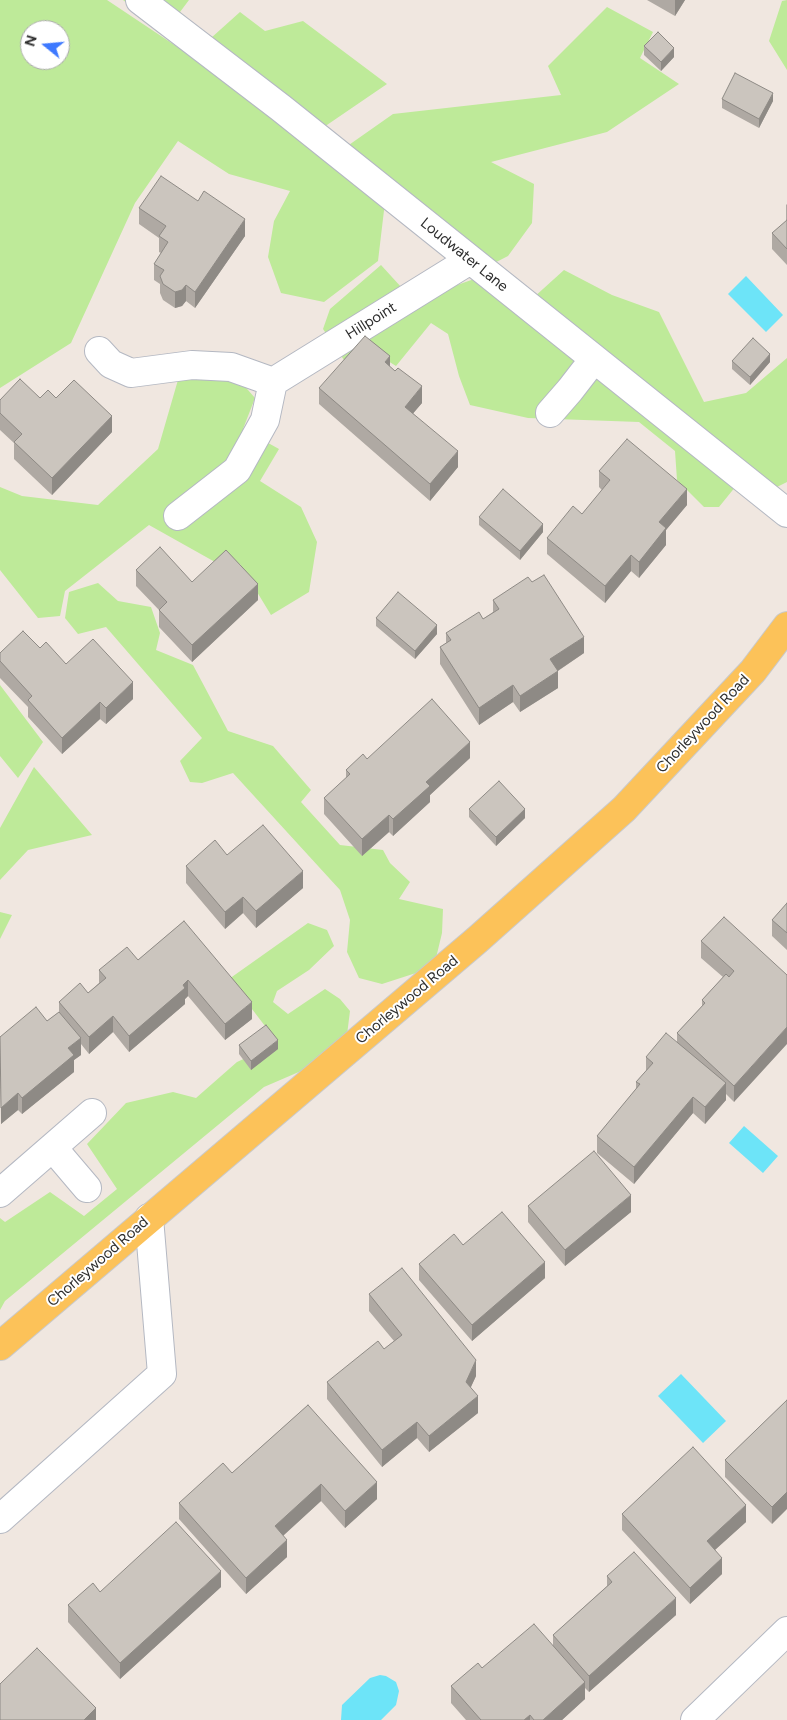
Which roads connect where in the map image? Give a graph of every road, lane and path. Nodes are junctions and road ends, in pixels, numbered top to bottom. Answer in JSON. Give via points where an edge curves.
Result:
{"nodes":[{"id":1,"x":140,"y":0,"type":"edge"},
{"id":2,"x":470,"y":260,"type":"junction"},
{"id":3,"x":99,"y":351,"type":"dead end"},
{"id":4,"x":594,"y":359,"type":"junction"},
{"id":5,"x":273,"y":382,"type":"junction"},
{"id":6,"x":550,"y":412,"type":"dead end"},
{"id":7,"x":787,"y":513,"type":"edge"},
{"id":8,"x":178,"y":516,"type":"dead end"},
{"id":9,"x":787,"y":626,"type":"edge"},
{"id":10,"x":92,"y":1114,"type":"dead end"},
{"id":11,"x":53,"y":1148,"type":"junction"},
{"id":12,"x":87,"y":1188,"type":"dead end"},
{"id":13,"x":0,"y":1193,"type":"edge"},
{"id":14,"x":149,"y":1218,"type":"junction"},
{"id":15,"x":0,"y":1346,"type":"edge"},
{"id":16,"x":0,"y":1519,"type":"edge"},
{"id":17,"x":787,"y":1631,"type":"edge"},
{"id":18,"x":695,"y":1720,"type":"edge"}],
"edges":[{"from":1,"to":2,"type":"street","name":"Loudwater Lane"},
{"from":2,"to":4,"type":"street","name":"Loudwater Lane"},
{"from":2,"to":5,"type":"street","name":"Hillpoint"},
{"from":3,"to":5,"type":"street","via":[[111,364],[131,373],[192,365],[231,367]]},
{"from":4,"to":6,"type":"street"},
{"from":4,"to":7,"type":"street","name":"Loudwater Lane"},
{"from":5,"to":8,"type":"street","via":[[265,420],[237,470]]},
{"from":9,"to":14,"type":"main road","name":"Chorleywood Road","via":[[753,671],[624,809],[477,940]]},
{"from":10,"to":11,"type":"street"},
{"from":11,"to":12,"type":"street"},
{"from":11,"to":13,"type":"street"},
{"from":14,"to":15,"type":"main road","name":"Chorleywood Road"},
{"from":14,"to":16,"type":"street","via":[[162,1374]]},
{"from":17,"to":18,"type":"street"}]}
